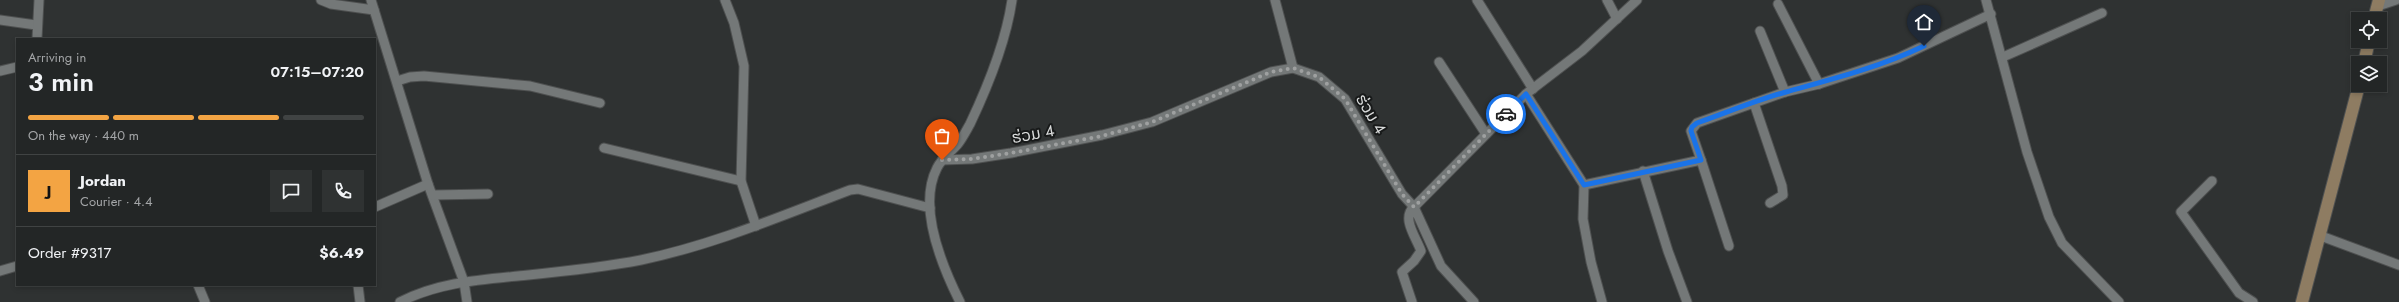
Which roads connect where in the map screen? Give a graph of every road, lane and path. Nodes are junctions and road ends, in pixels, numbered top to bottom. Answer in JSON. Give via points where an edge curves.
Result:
{"nodes":[{"id":1,"x":39,"y":0,"type":"edge"},
{"id":2,"x":321,"y":0,"type":"edge"},
{"id":3,"x":371,"y":0,"type":"edge"},
{"id":4,"x":725,"y":0,"type":"edge"},
{"id":5,"x":1012,"y":0,"type":"edge"},
{"id":6,"x":1275,"y":0,"type":"edge"},
{"id":7,"x":1477,"y":0,"type":"edge"},
{"id":8,"x":1606,"y":0,"type":"edge"},
{"id":9,"x":1637,"y":0,"type":"edge"},
{"id":10,"x":1986,"y":0,"type":"edge"},
{"id":11,"x":2396,"y":0,"type":"edge"},
{"id":12,"x":2378,"y":3,"type":"edge"},
{"id":13,"x":1778,"y":4,"type":"dead end"},
{"id":14,"x":374,"y":10,"type":"junction"},
{"id":15,"x":2102,"y":13,"type":"dead end"},
{"id":16,"x":1991,"y":14,"type":"junction"},
{"id":17,"x":1617,"y":19,"type":"junction"},
{"id":18,"x":0,"y":20,"type":"edge"},
{"id":19,"x":36,"y":25,"type":"junction"},
{"id":20,"x":1760,"y":32,"type":"dead end"},
{"id":21,"x":37,"y":38,"type":"edge"},
{"id":22,"x":2003,"y":57,"type":"junction"},
{"id":23,"x":1439,"y":62,"type":"dead end"},
{"id":24,"x":16,"y":67,"type":"edge"},
{"id":25,"x":1293,"y":68,"type":"junction"},
{"id":26,"x":0,"y":71,"type":"edge"},
{"id":27,"x":397,"y":81,"type":"junction"},
{"id":28,"x":1819,"y":84,"type":"junction"},
{"id":29,"x":1530,"y":91,"type":"junction"},
{"id":30,"x":1785,"y":92,"type":"junction"},
{"id":31,"x":2357,"y":92,"type":"edge"},
{"id":32,"x":600,"y":102,"type":"dead end"},
{"id":33,"x":1754,"y":102,"type":"junction"},
{"id":34,"x":1486,"y":134,"type":"junction"},
{"id":35,"x":604,"y":148,"type":"dead end"},
{"id":36,"x":942,"y":160,"type":"junction"},
{"id":37,"x":1701,"y":160,"type":"junction"},
{"id":38,"x":1643,"y":171,"type":"junction"},
{"id":39,"x":741,"y":181,"type":"junction"},
{"id":40,"x":2212,"y":181,"type":"dead end"},
{"id":41,"x":428,"y":184,"type":"junction"},
{"id":42,"x":1584,"y":185,"type":"junction"},
{"id":43,"x":488,"y":194,"type":"dead end"},
{"id":44,"x":433,"y":195,"type":"junction"},
{"id":45,"x":1770,"y":203,"type":"dead end"},
{"id":46,"x":376,"y":207,"type":"edge"},
{"id":47,"x":1414,"y":207,"type":"junction"},
{"id":48,"x":930,"y":208,"type":"junction"},
{"id":49,"x":756,"y":226,"type":"junction"},
{"id":50,"x":2321,"y":236,"type":"junction"},
{"id":51,"x":1430,"y":242,"type":"junction"},
{"id":52,"x":1729,"y":246,"type":"dead end"},
{"id":53,"x":1422,"y":250,"type":"junction"},
{"id":54,"x":2399,"y":265,"type":"edge"},
{"id":55,"x":16,"y":266,"type":"edge"},
{"id":56,"x":0,"y":271,"type":"edge"},
{"id":57,"x":464,"y":282,"type":"junction"},
{"id":58,"x":198,"y":286,"type":"edge"},
{"id":59,"x":358,"y":286,"type":"edge"},
{"id":60,"x":205,"y":302,"type":"edge"},
{"id":61,"x":360,"y":302,"type":"edge"},
{"id":62,"x":400,"y":302,"type":"edge"},
{"id":63,"x":467,"y":302,"type":"edge"},
{"id":64,"x":960,"y":302,"type":"edge"},
{"id":65,"x":1412,"y":302,"type":"edge"},
{"id":66,"x":1474,"y":302,"type":"edge"},
{"id":67,"x":1602,"y":302,"type":"edge"},
{"id":68,"x":1687,"y":302,"type":"edge"},
{"id":69,"x":2119,"y":302,"type":"edge"},
{"id":70,"x":2253,"y":302,"type":"edge"},
{"id":71,"x":2302,"y":302,"type":"edge"}],
"edges":[{"from":1,"to":19,"type":"street"},
{"from":2,"to":14,"type":"street","via":[[331,4]]},
{"from":3,"to":14,"type":"street"},
{"from":4,"to":39,"type":"street","via":[[734,23],[744,66]]},
{"from":5,"to":36,"type":"street","via":[[1000,47],[970,124],[957,144]]},
{"from":6,"to":25,"type":"street"},
{"from":7,"to":29,"type":"street"},
{"from":8,"to":17,"type":"street"},
{"from":9,"to":17,"type":"street"},
{"from":10,"to":16,"type":"street"},
{"from":11,"to":12,"type":"street"},
{"from":13,"to":28,"type":"street"},
{"from":14,"to":27,"type":"street"},
{"from":15,"to":22,"type":"street"},
{"from":16,"to":22,"type":"street"},
{"from":16,"to":28,"type":"street","via":[[1898,58]]},
{"from":17,"to":29,"type":"street","via":[[1582,51]]},
{"from":18,"to":19,"type":"street"},
{"from":19,"to":21,"type":"street"},
{"from":20,"to":30,"type":"street"},
{"from":22,"to":69,"type":"street","via":[[2027,152],[2054,229],[2062,243]]},
{"from":23,"to":34,"type":"street"},
{"from":24,"to":26,"type":"street"},
{"from":25,"to":36,"type":"street","name":"ຮ່ວມ 4","via":[[1271,72],[1152,122],[1102,136],[1004,154]]},
{"from":25,"to":47,"type":"street","name":"ຮ່ວມ 4","via":[[1319,77],[1345,99],[1402,194]]},
{"from":27,"to":32,"type":"street","via":[[424,76],[530,86]]},
{"from":27,"to":41,"type":"street"},
{"from":28,"to":30,"type":"street"},
{"from":29,"to":34,"type":"street"},
{"from":29,"to":42,"type":"street"},
{"from":30,"to":33,"type":"street"},
{"from":31,"to":50,"type":"main road"},
{"from":33,"to":37,"type":"street","via":[[1692,127],[1691,131]]},
{"from":33,"to":45,"type":"street","via":[[1782,186],[1783,195]]},
{"from":34,"to":47,"type":"street"},
{"from":35,"to":39,"type":"street"},
{"from":36,"to":48,"type":"street","via":[[933,181]]},
{"from":37,"to":38,"type":"street"},
{"from":37,"to":52,"type":"street"},
{"from":38,"to":42,"type":"street"},
{"from":38,"to":68,"type":"street"},
{"from":39,"to":49,"type":"street"},
{"from":40,"to":70,"type":"street","via":[[2181,212],[2239,293]]},
{"from":41,"to":44,"type":"street"},
{"from":41,"to":46,"type":"street"},
{"from":42,"to":67,"type":"street","via":[[1583,218]]},
{"from":43,"to":44,"type":"street"},
{"from":44,"to":57,"type":"street"},
{"from":47,"to":51,"type":"street","name":"ຮ່ວມ 4"},
{"from":47,"to":53,"type":"street","via":[[1409,211],[1407,218]]},
{"from":48,"to":49,"type":"street","via":[[858,189]]},
{"from":48,"to":64,"type":"street","via":[[943,266]]},
{"from":49,"to":57,"type":"street","via":[[698,246],[640,260]]},
{"from":50,"to":54,"type":"street"},
{"from":50,"to":71,"type":"main road"},
{"from":51,"to":53,"type":"street"},
{"from":51,"to":66,"type":"street","name":"ຮ່ວມ 4","via":[[1441,266]]},
{"from":53,"to":65,"type":"street","via":[[1402,272]]},
{"from":55,"to":56,"type":"street"},
{"from":57,"to":62,"type":"street","via":[[424,290]]},
{"from":57,"to":63,"type":"street"},
{"from":58,"to":60,"type":"street"},
{"from":59,"to":61,"type":"street"}]}
